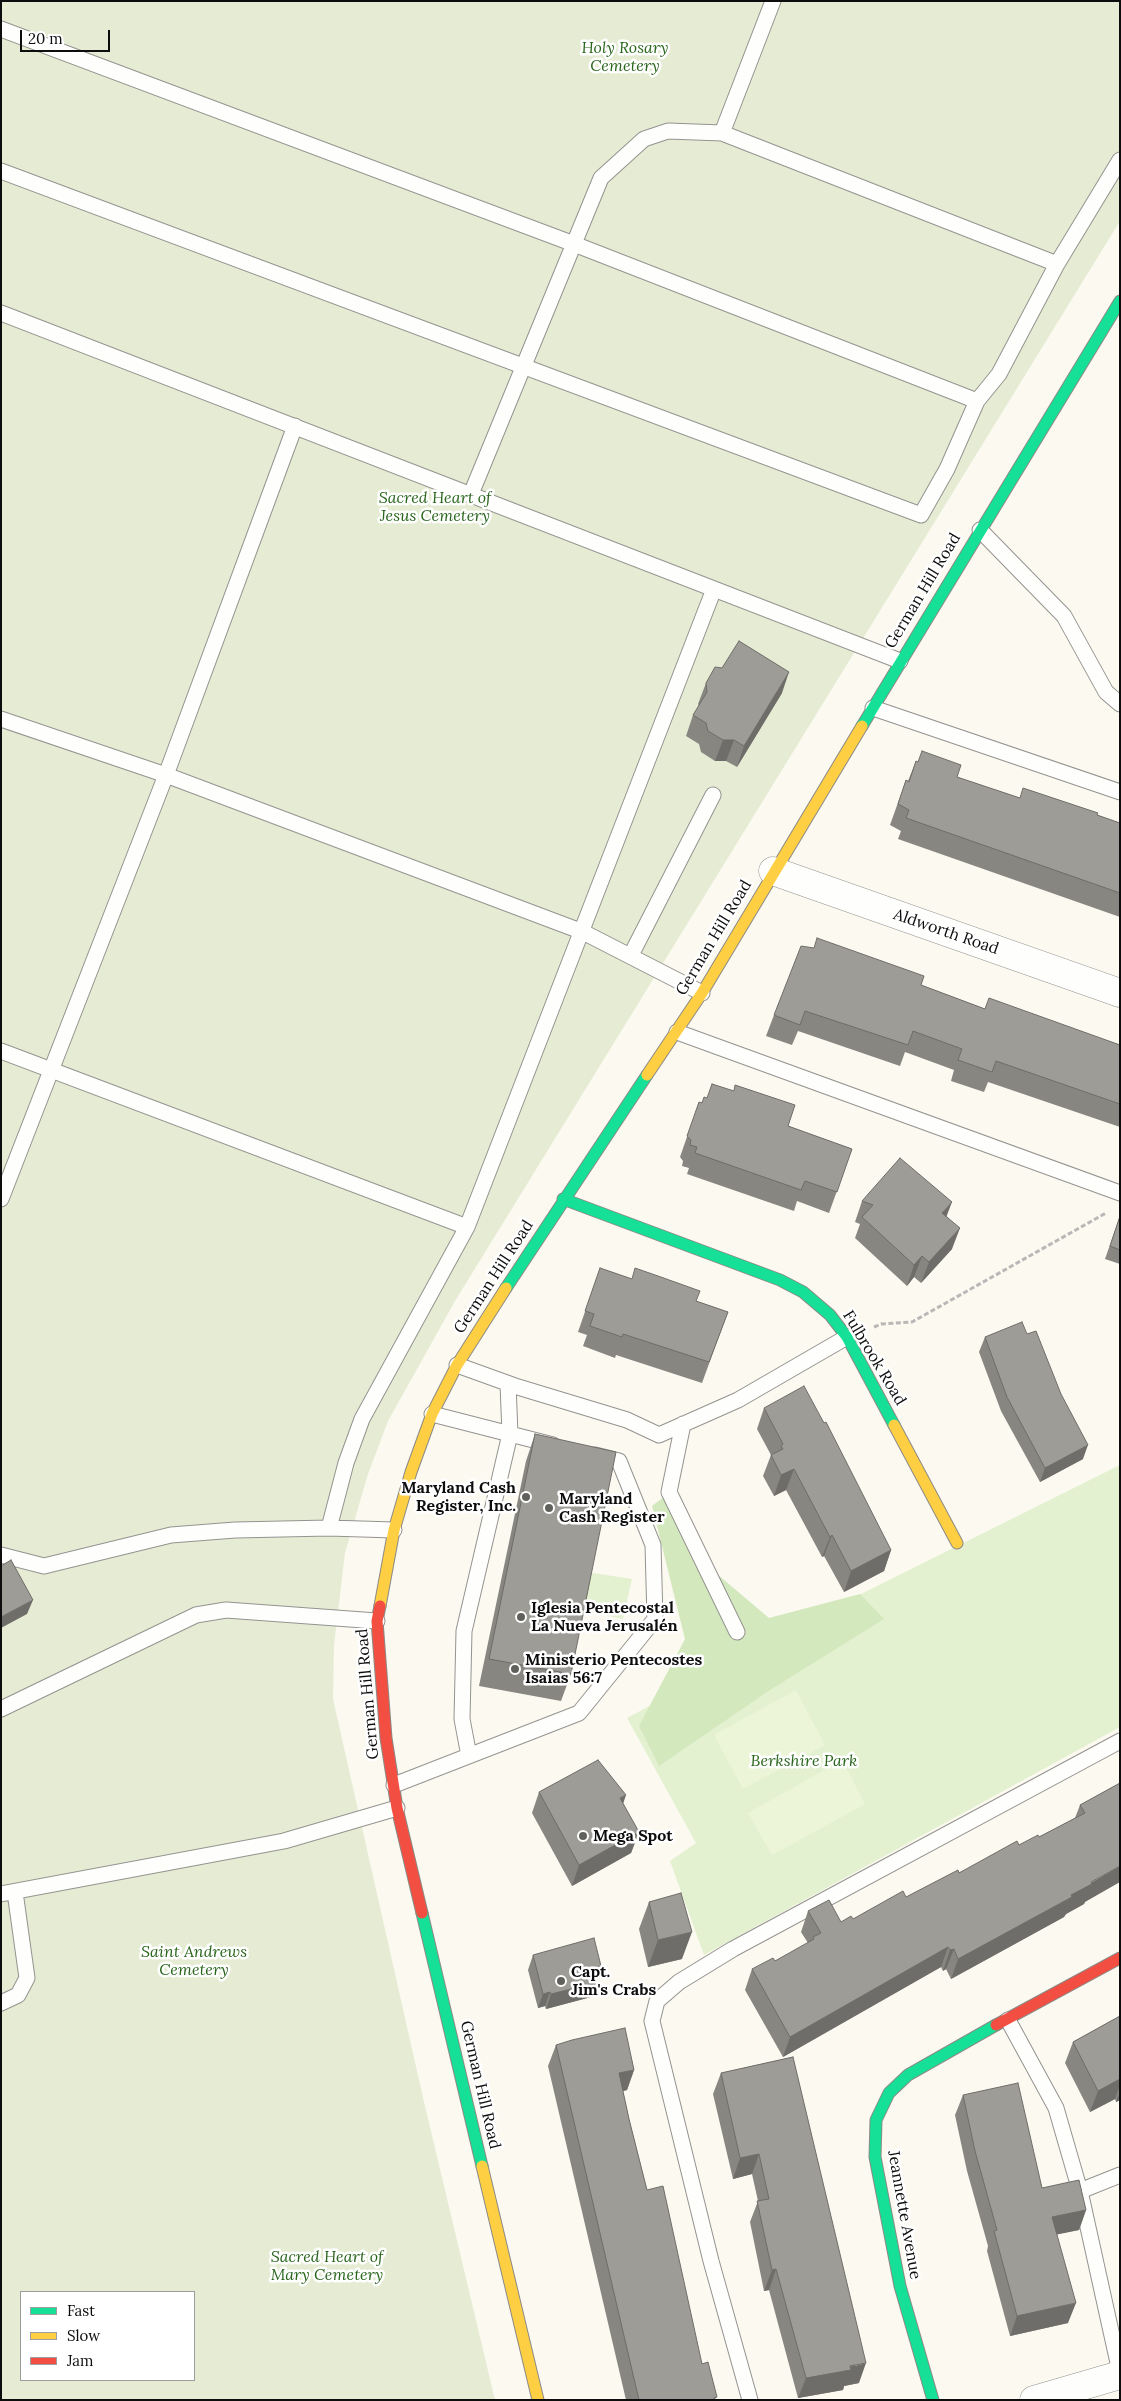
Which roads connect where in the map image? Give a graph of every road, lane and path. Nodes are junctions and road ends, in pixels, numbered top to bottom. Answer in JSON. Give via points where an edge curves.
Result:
{"nodes":[{"id":1,"x":772,"y":1,"type":"edge"},
{"id":2,"x":1,"y":29,"type":"edge"},
{"id":3,"x":722,"y":133,"type":"junction"},
{"id":4,"x":1120,"y":160,"type":"edge"},
{"id":5,"x":1,"y":171,"type":"edge"},
{"id":6,"x":574,"y":244,"type":"junction"},
{"id":7,"x":1057,"y":264,"type":"junction"},
{"id":8,"x":1120,"y":301,"type":"edge"},
{"id":9,"x":1,"y":313,"type":"edge"},
{"id":10,"x":524,"y":366,"type":"junction"},
{"id":11,"x":977,"y":401,"type":"junction"},
{"id":12,"x":295,"y":426,"type":"junction"},
{"id":13,"x":471,"y":494,"type":"junction"},
{"id":14,"x":980,"y":530,"type":"junction"},
{"id":15,"x":714,"y":589,"type":"junction"},
{"id":16,"x":900,"y":661,"type":"junction"},
{"id":17,"x":1120,"y":704,"type":"edge"},
{"id":18,"x":873,"y":708,"type":"junction"},
{"id":19,"x":1,"y":719,"type":"edge"},
{"id":20,"x":166,"y":775,"type":"junction"},
{"id":21,"x":1120,"y":792,"type":"edge"},
{"id":22,"x":713,"y":795,"type":"dead end"},
{"id":23,"x":773,"y":871,"type":"junction"},
{"id":24,"x":583,"y":932,"type":"junction"},
{"id":25,"x":631,"y":955,"type":"junction"},
{"id":26,"x":702,"y":992,"type":"junction"},
{"id":27,"x":1120,"y":993,"type":"edge"},
{"id":28,"x":677,"y":1032,"type":"junction"},
{"id":29,"x":1,"y":1052,"type":"edge"},
{"id":30,"x":50,"y":1071,"type":"junction"},
{"id":31,"x":1120,"y":1193,"type":"edge"},
{"id":32,"x":1,"y":1199,"type":"edge"},
{"id":33,"x":564,"y":1199,"type":"junction"},
{"id":34,"x":1108,"y":1210,"type":"dead end"},
{"id":35,"x":467,"y":1227,"type":"junction"},
{"id":36,"x":847,"y":1337,"type":"junction"},
{"id":37,"x":457,"y":1366,"type":"junction"},
{"id":38,"x":508,"y":1384,"type":"junction"},
{"id":39,"x":432,"y":1414,"type":"junction"},
{"id":40,"x":682,"y":1424,"type":"junction"},
{"id":41,"x":510,"y":1434,"type":"junction"},
{"id":42,"x":565,"y":1448,"type":"edge"},
{"id":43,"x":583,"y":1452,"type":"edge"},
{"id":44,"x":329,"y":1528,"type":"junction"},
{"id":45,"x":394,"y":1530,"type":"junction"},
{"id":46,"x":957,"y":1543,"type":"dead end"},
{"id":47,"x":1,"y":1554,"type":"edge"},
{"id":48,"x":377,"y":1621,"type":"junction"},
{"id":49,"x":737,"y":1632,"type":"dead end"},
{"id":50,"x":1,"y":1708,"type":"edge"},
{"id":51,"x":1120,"y":1741,"type":"edge"},
{"id":52,"x":469,"y":1756,"type":"junction"},
{"id":53,"x":394,"y":1785,"type":"junction"},
{"id":54,"x":398,"y":1808,"type":"junction"},
{"id":55,"x":8,"y":1893,"type":"edge"},
{"id":56,"x":1120,"y":1958,"type":"edge"},
{"id":57,"x":1,"y":2002,"type":"edge"},
{"id":58,"x":1008,"y":2020,"type":"junction"},
{"id":59,"x":1120,"y":2175,"type":"edge"},
{"id":60,"x":1080,"y":2192,"type":"junction"},
{"id":61,"x":1120,"y":2374,"type":"edge"},
{"id":62,"x":538,"y":2400,"type":"edge"},
{"id":63,"x":750,"y":2400,"type":"edge"},
{"id":64,"x":933,"y":2400,"type":"edge"},
{"id":65,"x":1034,"y":2400,"type":"edge"}],
"edges":[{"from":1,"to":3,"type":"lane"},
{"from":2,"to":6,"type":"lane"},
{"from":3,"to":6,"type":"lane","via":[[668,130],[644,139],[601,178]]},
{"from":3,"to":7,"type":"lane"},
{"from":4,"to":7,"type":"lane"},
{"from":5,"to":10,"type":"lane"},
{"from":6,"to":10,"type":"lane"},
{"from":6,"to":11,"type":"lane"},
{"from":7,"to":11,"type":"lane","via":[[1000,374]]},
{"from":8,"to":14,"type":"street","name":"German Hill Road"},
{"from":9,"to":12,"type":"lane"},
{"from":10,"to":11,"type":"lane","via":[[921,515],[947,469]]},
{"from":10,"to":13,"type":"lane"},
{"from":12,"to":13,"type":"lane"},
{"from":12,"to":20,"type":"lane"},
{"from":13,"to":15,"type":"lane"},
{"from":14,"to":16,"type":"street","name":"German Hill Road"},
{"from":14,"to":17,"type":"lane","via":[[1064,616],[1106,692]]},
{"from":15,"to":16,"type":"lane"},
{"from":15,"to":24,"type":"lane"},
{"from":16,"to":18,"type":"street","name":"German Hill Road"},
{"from":18,"to":21,"type":"lane"},
{"from":18,"to":23,"type":"street","name":"German Hill Road"},
{"from":19,"to":20,"type":"lane"},
{"from":20,"to":24,"type":"lane"},
{"from":20,"to":30,"type":"lane"},
{"from":22,"to":25,"type":"lane"},
{"from":23,"to":26,"type":"street","name":"German Hill Road"},
{"from":23,"to":27,"type":"street","name":"Aldworth Road"},
{"from":24,"to":25,"type":"lane"},
{"from":24,"to":35,"type":"lane"},
{"from":25,"to":26,"type":"lane"},
{"from":26,"to":28,"type":"street","name":"German Hill Road"},
{"from":28,"to":31,"type":"lane"},
{"from":28,"to":33,"type":"street","name":"German Hill Road"},
{"from":29,"to":30,"type":"lane"},
{"from":30,"to":32,"type":"lane"},
{"from":30,"to":35,"type":"lane"},
{"from":33,"to":36,"type":"street","name":"Fulbrook Road","via":[[780,1280],[803,1292],[830,1315]]},
{"from":33,"to":37,"type":"street","name":"German Hill Road"},
{"from":34,"to":36,"type":"path","via":[[912,1322],[881,1324]]},
{"from":35,"to":44,"type":"lane","via":[[362,1419]]},
{"from":36,"to":40,"type":"lane","via":[[738,1400]]},
{"from":36,"to":46,"type":"street","name":"Fulbrook Road"},
{"from":37,"to":38,"type":"lane"},
{"from":37,"to":39,"type":"street","name":"German Hill Road"},
{"from":38,"to":40,"type":"lane","via":[[627,1420],[659,1435]]},
{"from":38,"to":41,"type":"lane"},
{"from":39,"to":41,"type":"lane"},
{"from":39,"to":45,"type":"street","name":"German Hill Road"},
{"from":40,"to":49,"type":"lane","via":[[669,1492]]},
{"from":41,"to":42,"type":"lane"},
{"from":41,"to":52,"type":"lane","via":[[464,1631],[462,1719]]},
{"from":43,"to":52,"type":"lane","via":[[619,1461],[653,1545],[655,1619],[579,1713]]},
{"from":44,"to":45,"type":"lane"},
{"from":44,"to":47,"type":"lane","via":[[171,1534],[44,1566]]},
{"from":45,"to":48,"type":"street","name":"German Hill Road"},
{"from":48,"to":50,"type":"lane","via":[[226,1610],[196,1615]]},
{"from":48,"to":53,"type":"street","name":"German Hill Road","via":[[386,1738]]},
{"from":51,"to":63,"type":"lane","via":[[733,1949],[679,1982],[657,2001],[652,2021],[711,2261]]},
{"from":52,"to":53,"type":"lane"},
{"from":53,"to":54,"type":"street","name":"German Hill Road"},
{"from":54,"to":55,"type":"lane","via":[[284,1841]]},
{"from":54,"to":62,"type":"street","name":"German Hill Road"},
{"from":55,"to":57,"type":"lane","via":[[27,1978],[18,1995]]},
{"from":56,"to":58,"type":"street","name":"Jeannette Avenue"},
{"from":58,"to":60,"type":"lane","via":[[1056,2108]]},
{"from":58,"to":64,"type":"street","name":"Jeannette Avenue","via":[[908,2076],[889,2092],[876,2120],[875,2156],[900,2286]]},
{"from":59,"to":60,"type":"lane"},
{"from":60,"to":61,"type":"lane"},
{"from":61,"to":65,"type":"street"}]}
